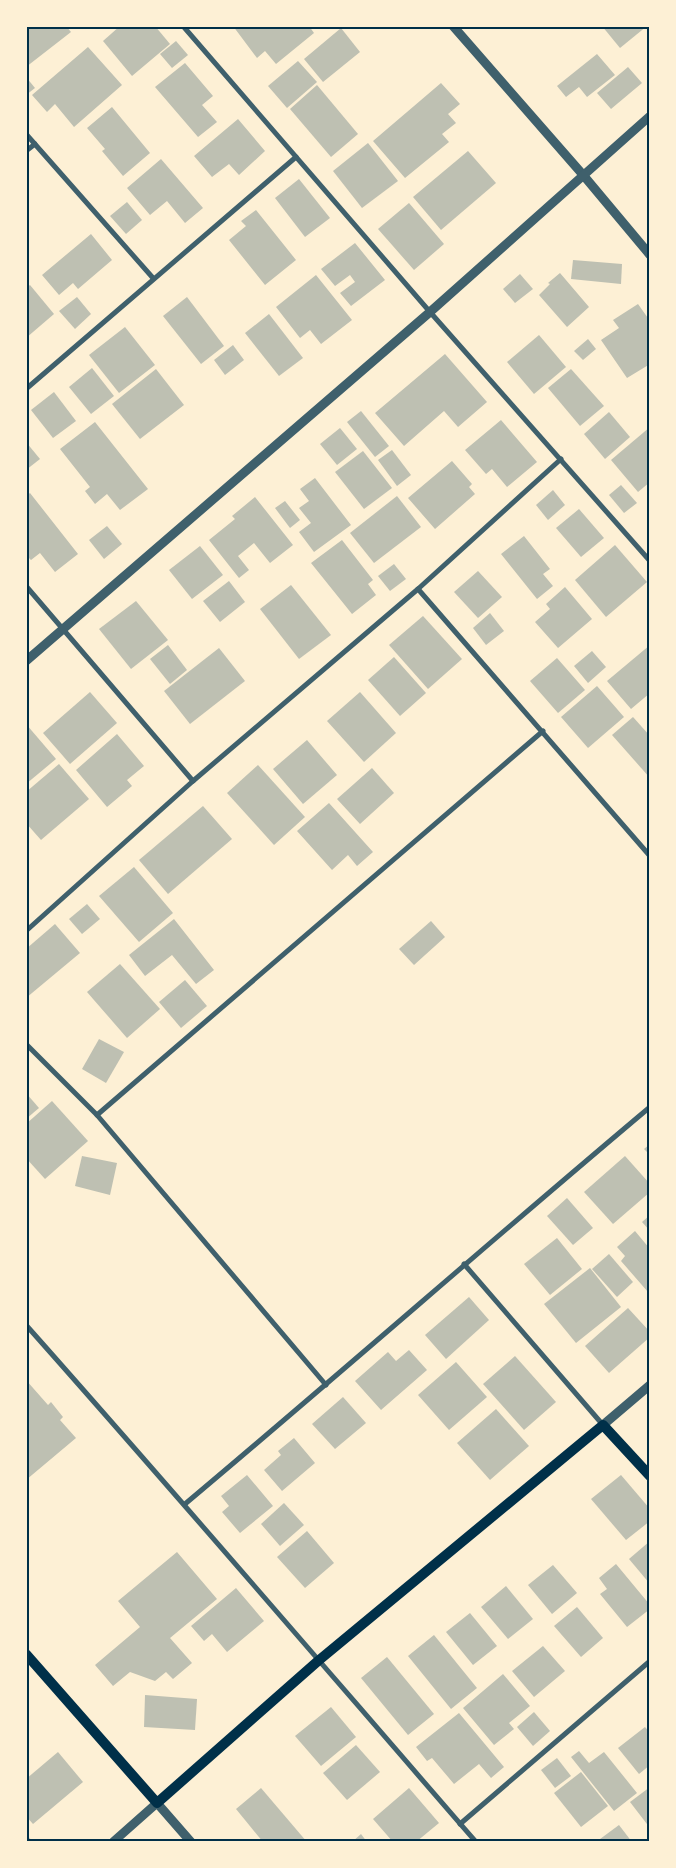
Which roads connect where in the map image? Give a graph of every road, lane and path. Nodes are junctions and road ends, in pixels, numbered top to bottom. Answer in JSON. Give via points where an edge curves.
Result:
{"nodes":[{"id":1,"x":183,"y":26,"type":"edge"},
{"id":2,"x":453,"y":26,"type":"edge"},
{"id":3,"x":650,"y":116,"type":"edge"},
{"id":4,"x":26,"y":134,"type":"edge"},
{"id":5,"x":35,"y":144,"type":"junction"},
{"id":6,"x":26,"y":151,"type":"edge"},
{"id":7,"x":296,"y":157,"type":"junction"},
{"id":8,"x":584,"y":176,"type":"junction"},
{"id":9,"x":650,"y":255,"type":"edge"},
{"id":10,"x":153,"y":278,"type":"junction"},
{"id":11,"x":430,"y":312,"type":"junction"},
{"id":12,"x":26,"y":389,"type":"edge"},
{"id":13,"x":561,"y":459,"type":"junction"},
{"id":14,"x":650,"y":561,"type":"edge"},
{"id":15,"x":26,"y":586,"type":"edge"},
{"id":16,"x":418,"y":589,"type":"junction"},
{"id":17,"x":63,"y":628,"type":"junction"},
{"id":18,"x":26,"y":661,"type":"edge"},
{"id":19,"x":543,"y":731,"type":"junction"},
{"id":20,"x":193,"y":781,"type":"junction"},
{"id":21,"x":650,"y":856,"type":"edge"},
{"id":22,"x":26,"y":931,"type":"edge"},
{"id":23,"x":26,"y":1044,"type":"edge"},
{"id":24,"x":650,"y":1107,"type":"edge"},
{"id":25,"x":97,"y":1115,"type":"junction"},
{"id":26,"x":464,"y":1264,"type":"junction"},
{"id":27,"x":26,"y":1325,"type":"edge"},
{"id":28,"x":326,"y":1385,"type":"junction"},
{"id":29,"x":650,"y":1385,"type":"edge"},
{"id":30,"x":603,"y":1425,"type":"junction"},
{"id":31,"x":650,"y":1476,"type":"edge"},
{"id":32,"x":185,"y":1504,"type":"junction"},
{"id":33,"x":26,"y":1654,"type":"edge"},
{"id":34,"x":318,"y":1661,"type":"junction"},
{"id":35,"x":650,"y":1661,"type":"edge"},
{"id":36,"x":156,"y":1803,"type":"junction"},
{"id":37,"x":460,"y":1824,"type":"junction"},
{"id":38,"x":113,"y":1842,"type":"edge"},
{"id":39,"x":191,"y":1842,"type":"edge"},
{"id":40,"x":476,"y":1842,"type":"edge"}],
"edges":[{"from":1,"to":7,"type":"street"},
{"from":2,"to":8,"type":"street"},
{"from":3,"to":8,"type":"street"},
{"from":4,"to":5,"type":"street"},
{"from":5,"to":6,"type":"street"},
{"from":5,"to":10,"type":"street"},
{"from":7,"to":10,"type":"street"},
{"from":7,"to":11,"type":"street"},
{"from":8,"to":9,"type":"street"},
{"from":8,"to":11,"type":"street"},
{"from":10,"to":12,"type":"street"},
{"from":11,"to":13,"type":"street"},
{"from":11,"to":17,"type":"street"},
{"from":13,"to":14,"type":"street"},
{"from":13,"to":16,"type":"street"},
{"from":15,"to":17,"type":"street"},
{"from":16,"to":19,"type":"street"},
{"from":16,"to":20,"type":"street"},
{"from":17,"to":18,"type":"street"},
{"from":17,"to":20,"type":"street"},
{"from":19,"to":21,"type":"street"},
{"from":19,"to":25,"type":"street"},
{"from":20,"to":22,"type":"street"},
{"from":23,"to":25,"type":"street"},
{"from":24,"to":26,"type":"street"},
{"from":25,"to":28,"type":"street"},
{"from":26,"to":28,"type":"street"},
{"from":26,"to":30,"type":"street"},
{"from":27,"to":32,"type":"street"},
{"from":28,"to":32,"type":"street"},
{"from":29,"to":30,"type":"street"},
{"from":30,"to":31,"type":"main road"},
{"from":30,"to":34,"type":"main road"},
{"from":32,"to":34,"type":"street"},
{"from":33,"to":36,"type":"main road"},
{"from":34,"to":36,"type":"main road"},
{"from":34,"to":37,"type":"street"},
{"from":35,"to":37,"type":"street"},
{"from":36,"to":38,"type":"street"},
{"from":36,"to":39,"type":"street"},
{"from":37,"to":40,"type":"street"}]}
